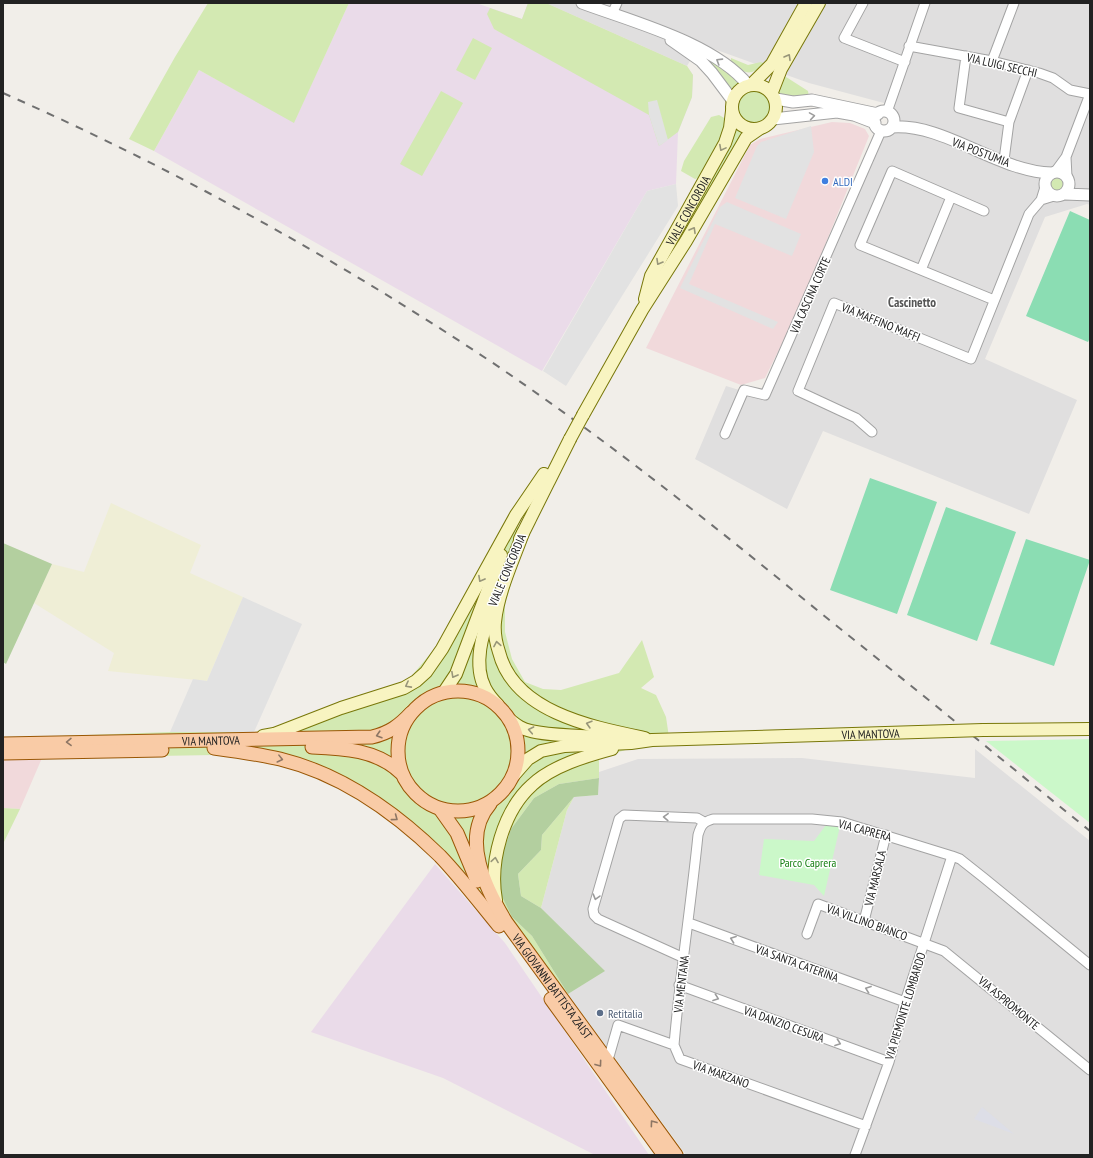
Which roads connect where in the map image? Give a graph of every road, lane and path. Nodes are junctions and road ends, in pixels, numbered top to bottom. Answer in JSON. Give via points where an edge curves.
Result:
{"nodes":[{"id":1,"x":582,"y":3,"type":"edge"},
{"id":2,"x":616,"y":3,"type":"edge"},
{"id":3,"x":806,"y":3,"type":"edge"},
{"id":4,"x":819,"y":3,"type":"edge"},
{"id":5,"x":863,"y":3,"type":"edge"},
{"id":6,"x":925,"y":3,"type":"edge"},
{"id":7,"x":1014,"y":3,"type":"edge"},
{"id":8,"x":607,"y":9,"type":"edge"},
{"id":9,"x":655,"y":30,"type":"junction"},
{"id":10,"x":909,"y":46,"type":"junction"},
{"id":11,"x":966,"y":56,"type":"junction"},
{"id":12,"x":992,"y":61,"type":"junction"},
{"id":13,"x":905,"y":62,"type":"junction"},
{"id":14,"x":1028,"y":70,"type":"junction"},
{"id":15,"x":750,"y":85,"type":"junction"},
{"id":16,"x":1090,"y":94,"type":"edge"},
{"id":17,"x":774,"y":96,"type":"junction"},
{"id":18,"x":732,"y":106,"type":"junction"},
{"id":19,"x":773,"y":120,"type":"junction"},
{"id":20,"x":884,"y":121,"type":"junction"},
{"id":21,"x":1009,"y":122,"type":"junction"},
{"id":22,"x":759,"y":129,"type":"junction"},
{"id":23,"x":1066,"y":157,"type":"junction"},
{"id":24,"x":1004,"y":160,"type":"junction"},
{"id":25,"x":1031,"y":171,"type":"junction"},
{"id":26,"x":1053,"y":172,"type":"junction"},
{"id":27,"x":1068,"y":179,"type":"junction"},
{"id":28,"x":1045,"y":186,"type":"junction"},
{"id":29,"x":1090,"y":191,"type":"edge"},
{"id":30,"x":1060,"y":195,"type":"junction"},
{"id":31,"x":1090,"y":195,"type":"edge"},
{"id":32,"x":951,"y":196,"type":"junction"},
{"id":33,"x":1042,"y":200,"type":"junction"},
{"id":34,"x":984,"y":211,"type":"dead end"},
{"id":35,"x":921,"y":270,"type":"junction"},
{"id":36,"x":994,"y":300,"type":"junction"},
{"id":37,"x":642,"y":310,"type":"junction"},
{"id":38,"x":872,"y":432,"type":"dead end"},
{"id":39,"x":725,"y":434,"type":"dead end"},
{"id":40,"x":570,"y":439,"type":"junction"},
{"id":41,"x":544,"y":474,"type":"junction"},
{"id":42,"x":523,"y":533,"type":"junction"},
{"id":43,"x":444,"y":692,"type":"junction"},
{"id":44,"x":498,"y":705,"type":"junction"},
{"id":45,"x":410,"y":713,"type":"junction"},
{"id":46,"x":510,"y":720,"type":"junction"},
{"id":47,"x":1090,"y":729,"type":"edge"},
{"id":48,"x":641,"y":740,"type":"junction"},
{"id":49,"x":3,"y":744,"type":"edge"},
{"id":50,"x":217,"y":744,"type":"junction"},
{"id":51,"x":3,"y":753,"type":"edge"},
{"id":52,"x":401,"y":773,"type":"junction"},
{"id":53,"x":514,"y":775,"type":"junction"},
{"id":54,"x":490,"y":804,"type":"junction"},
{"id":55,"x":440,"y":809,"type":"junction"},
{"id":56,"x":704,"y":822,"type":"junction"},
{"id":57,"x":886,"y":835,"type":"junction"},
{"id":58,"x":952,"y":856,"type":"junction"},
{"id":59,"x":500,"y":912,"type":"junction"},
{"id":60,"x":864,"y":921,"type":"junction"},
{"id":61,"x":689,"y":923,"type":"junction"},
{"id":62,"x":499,"y":926,"type":"junction"},
{"id":63,"x":807,"y":934,"type":"dead end"},
{"id":64,"x":924,"y":943,"type":"junction"},
{"id":65,"x":684,"y":958,"type":"junction"},
{"id":66,"x":1090,"y":965,"type":"edge"},
{"id":67,"x":679,"y":985,"type":"junction"},
{"id":68,"x":905,"y":1002,"type":"junction"},
{"id":69,"x":674,"y":1045,"type":"junction"},
{"id":70,"x":608,"y":1060,"type":"junction"},
{"id":71,"x":889,"y":1062,"type":"junction"},
{"id":72,"x":1090,"y":1070,"type":"edge"},
{"id":73,"x":866,"y":1126,"type":"junction"},
{"id":74,"x":664,"y":1155,"type":"edge"},
{"id":75,"x":676,"y":1155,"type":"edge"},
{"id":76,"x":855,"y":1155,"type":"edge"}],
"edges":[{"from":1,"to":8,"type":"street"},
{"from":2,"to":8,"type":"street"},
{"from":3,"to":15,"type":"main road","via":[[772,64]]},
{"from":17,"to":4,"type":"main road","one_way":true,"via":[[781,69]]},
{"from":5,"to":13,"type":"street","via":[[844,38]]},
{"from":6,"to":10,"type":"street"},
{"from":7,"to":12,"type":"street"},
{"from":8,"to":9,"type":"street"},
{"from":15,"to":9,"type":"street","one_way":true,"via":[[740,74],[700,49],[684,40]]},
{"from":9,"to":18,"type":"street","via":[[701,61],[712,73]]},
{"from":10,"to":11,"type":"street","name":"VIA LUIGI SECCHI"},
{"from":10,"to":13,"type":"street"},
{"from":11,"to":12,"type":"street","name":"VIA LUIGI SECCHI"},
{"from":11,"to":21,"type":"street","via":[[959,108]]},
{"from":12,"to":14,"type":"street","name":"VIA LUIGI SECCHI"},
{"from":13,"to":20,"type":"street"},
{"from":14,"to":16,"type":"street","name":"VIA LUIGI SECCHI","via":[[1053,78],[1070,90]]},
{"from":14,"to":21,"type":"street"},
{"from":15,"to":17,"type":"main road","via":[[763,86]]},
{"from":15,"to":18,"type":"main road","via":[[738,91]]},
{"from":16,"to":23,"type":"street"},
{"from":17,"to":19,"type":"main road","via":[[777,106]]},
{"from":17,"to":20,"type":"street","name":"VIA POSTUMIA","via":[[793,102],[812,100]]},
{"from":18,"to":22,"type":"main road","via":[[739,123],[752,129]]},
{"from":18,"to":37,"type":"main road","name":"VIALE CONCORDIA","one_way":true,"via":[[730,128],[725,143],[651,276]]},
{"from":19,"to":20,"type":"street","name":"VIA POSTUMIA","one_way":true,"via":[[836,112]]},
{"from":19,"to":22,"type":"main road","name":"VIALE CONCORDIA"},
{"from":20,"to":24,"type":"street","name":"VIA POSTUMIA","via":[[936,134]]},
{"from":20,"to":39,"type":"street","name":"VIA CASCINA CORTE","via":[[765,395],[744,390]]},
{"from":21,"to":24,"type":"street"},
{"from":37,"to":22,"type":"main road","name":"VIALE CONCORDIA","one_way":true,"via":[[746,138]]},
{"from":23,"to":26,"type":"street"},
{"from":23,"to":27,"type":"street"},
{"from":24,"to":25,"type":"street","name":"VIA POSTUMIA"},
{"from":25,"to":26,"type":"street","name":"VIA POSTUMIA"},
{"from":25,"to":28,"type":"street"},
{"from":26,"to":27,"type":"street","name":"VIA POSTUMIA","via":[[1062,172]]},
{"from":26,"to":28,"type":"street","via":[[1047,177]]},
{"from":27,"to":29,"type":"street","name":"VIA POSTUMIA"},
{"from":27,"to":30,"type":"street","via":[[1069,188]]},
{"from":28,"to":30,"type":"street","via":[[1049,193]]},
{"from":28,"to":33,"type":"street","name":"VIA MAFFINO MAFFI"},
{"from":30,"to":31,"type":"street"},
{"from":30,"to":33,"type":"street","name":"VIA MAFFINO MAFFI"},
{"from":32,"to":34,"type":"street"},
{"from":32,"to":35,"type":"street"},
{"from":32,"to":35,"type":"street","via":[[892,171],[860,246]]},
{"from":33,"to":36,"type":"street","name":"VIA MAFFINO MAFFI","via":[[1029,214]]},
{"from":35,"to":36,"type":"street"},
{"from":36,"to":38,"type":"street","name":"VIA MAFFINO MAFFI","via":[[971,359],[834,303],[798,391],[856,418]]},
{"from":37,"to":40,"type":"main road","name":"VIALE CONCORDIA","bridge":true},
{"from":40,"to":41,"type":"main road","name":"VIALE CONCORDIA"},
{"from":40,"to":42,"type":"main road","name":"VIALE CONCORDIA"},
{"from":41,"to":43,"type":"main road","name":"VIALE CONCORDIA","one_way":true,"via":[[501,556],[456,674]]},
{"from":41,"to":50,"type":"main road","one_way":true,"via":[[516,514],[435,661],[416,681],[404,688],[341,708],[274,734]]},
{"from":42,"to":44,"type":"main road","name":"VIALE CONCORDIA","via":[[492,605],[480,653],[481,677],[485,688]]},
{"from":48,"to":42,"type":"main road","one_way":true,"via":[[576,720],[542,706],[524,694],[502,664],[495,624],[497,609]]},
{"from":43,"to":44,"type":"main road","via":[[472,692]]},
{"from":43,"to":45,"type":"main road","via":[[426,700]]},
{"from":44,"to":46,"type":"main road"},
{"from":45,"to":50,"type":"main road","name":"VIA MANTOVA","one_way":true,"via":[[398,726],[385,734],[372,737]]},
{"from":45,"to":52,"type":"main road","via":[[399,736],[398,761]]},
{"from":48,"to":46,"type":"main road","one_way":true,"via":[[530,731]]},
{"from":46,"to":53,"type":"main road","via":[[519,747]]},
{"from":47,"to":48,"type":"main road","name":"VIA MANTOVA","bridge":true},
{"from":48,"to":53,"type":"main road","via":[[565,746],[541,751],[528,759]]},
{"from":59,"to":48,"type":"main road","one_way":true,"via":[[493,877],[496,853],[510,817],[526,791],[540,779],[562,767]]},
{"from":50,"to":49,"type":"main road","name":"VIA MANTOVA","one_way":true},
{"from":50,"to":51,"type":"main road","name":"VIA MANTOVA"},
{"from":50,"to":52,"type":"main road","name":"VIA MANTOVA","via":[[336,748],[380,757]]},
{"from":50,"to":62,"type":"main road","one_way":true,"via":[[299,765],[342,782],[360,793],[398,820],[440,857]]},
{"from":52,"to":55,"type":"main road","via":[[409,787],[420,798]]},
{"from":53,"to":54,"type":"main road","via":[[504,791]]},
{"from":54,"to":55,"type":"main road","via":[[466,811]]},
{"from":54,"to":59,"type":"main road","name":"VIA GIOVANNI BATTISTA ZAIST","via":[[479,821],[477,841],[485,881]]},
{"from":55,"to":62,"type":"main road","name":"VIA GIOVANNI BATTISTA ZAIST","via":[[457,833]]},
{"from":56,"to":57,"type":"street","name":"VIA CAPRERA","via":[[723,818],[812,819],[842,822]]},
{"from":56,"to":61,"type":"street","via":[[698,834]]},
{"from":56,"to":65,"type":"street","one_way":true,"via":[[697,818],[624,815],[619,819],[593,909],[598,919]]},
{"from":57,"to":58,"type":"street","name":"VIA CAPRERA"},
{"from":57,"to":60,"type":"street","name":"VIA MARSALA"},
{"from":58,"to":64,"type":"street","name":"VIA PIEMONTE LOMBARDO"},
{"from":58,"to":66,"type":"street","name":"VIA CAPRERA","via":[[960,859]]},
{"from":59,"to":70,"type":"main road","name":"VIA GIOVANNI BATTISTA ZAIST"},
{"from":60,"to":63,"type":"street","name":"VIA VILLINO BIANCO","via":[[818,904]]},
{"from":60,"to":64,"type":"street","name":"VIA VILLINO BIANCO"},
{"from":61,"to":65,"type":"street","name":"VIA MENTANA"},
{"from":68,"to":61,"type":"street","name":"VIA SANTA CATERINA","one_way":true},
{"from":62,"to":74,"type":"main road","name":"VIA GIOVANNI BATTISTA ZAIST","one_way":true},
{"from":64,"to":68,"type":"street","name":"VIA PIEMONTE LOMBARDO"},
{"from":64,"to":72,"type":"street","name":"VIA ASPROMONTE","via":[[951,956]]},
{"from":65,"to":67,"type":"street","name":"VIA MENTANA"},
{"from":67,"to":69,"type":"street","name":"VIA MENTANA"},
{"from":67,"to":71,"type":"street","name":"VIA DANZIO CESURA","one_way":true},
{"from":68,"to":71,"type":"street","name":"VIA PIEMONTE LOMBARDO"},
{"from":69,"to":70,"type":"street","via":[[618,1025]]},
{"from":69,"to":73,"type":"street","name":"VIA MARZANO","via":[[680,1059]]},
{"from":75,"to":70,"type":"main road","name":"VIA GIOVANNI BATTISTA ZAIST","one_way":true},
{"from":71,"to":73,"type":"street","name":"VIA PIEMONTE LOMBARDO"},
{"from":73,"to":76,"type":"street","name":"VIA PIEMONTE LOMBARDO"}]}
